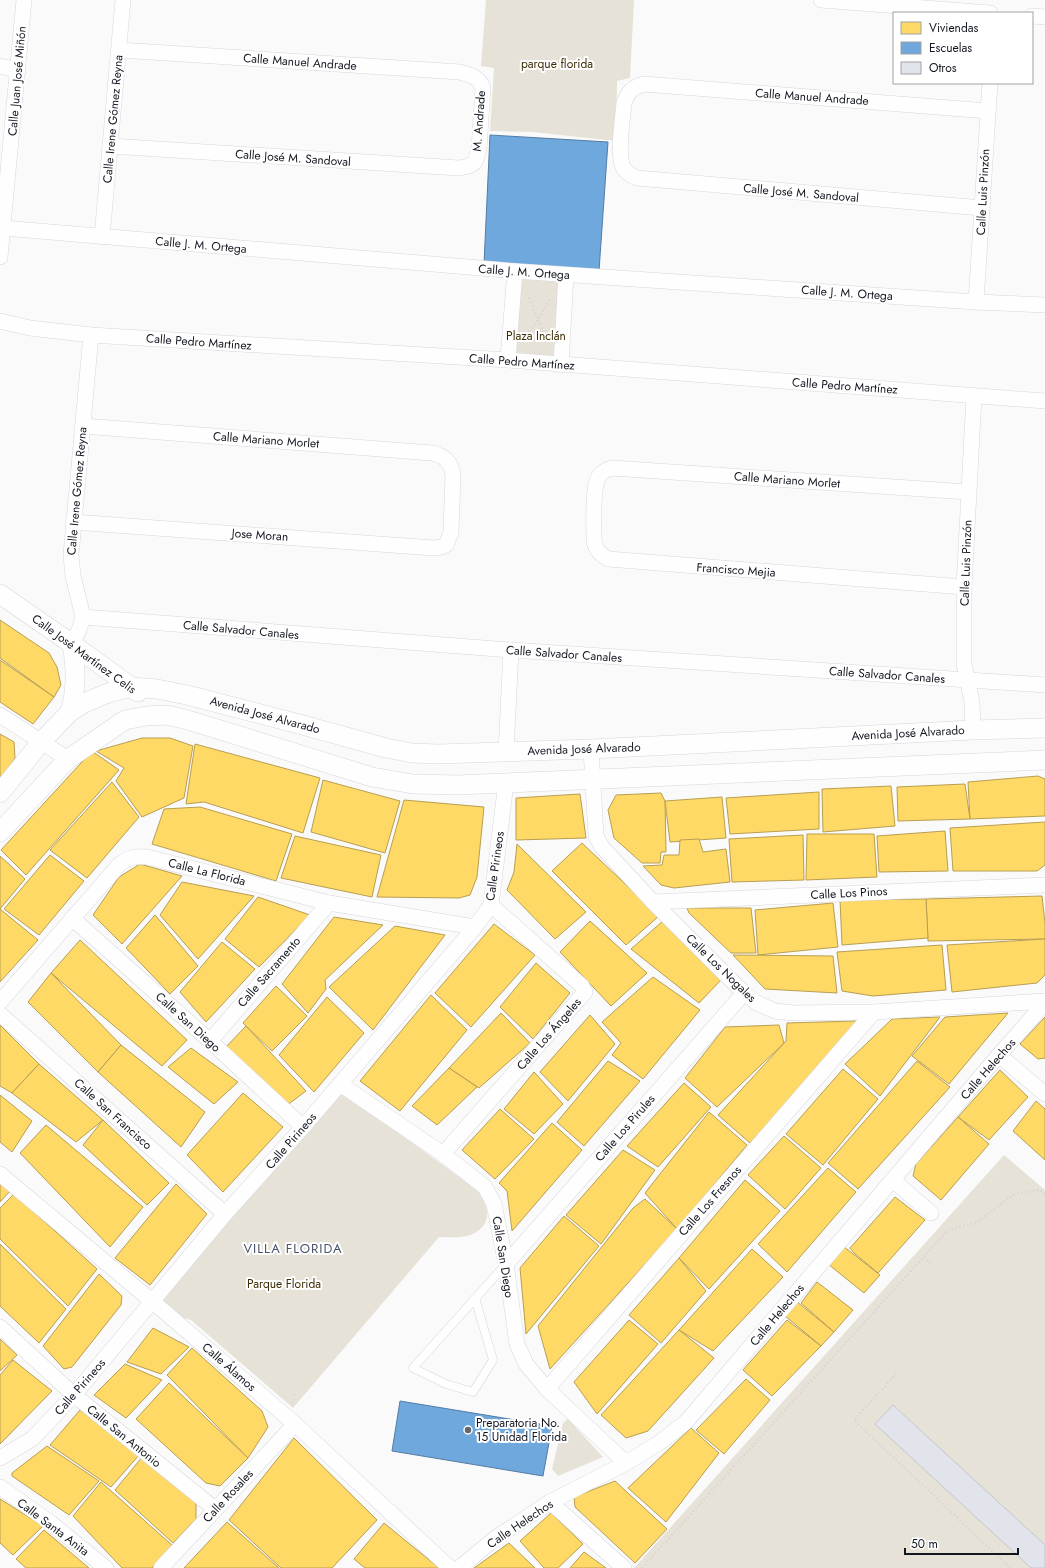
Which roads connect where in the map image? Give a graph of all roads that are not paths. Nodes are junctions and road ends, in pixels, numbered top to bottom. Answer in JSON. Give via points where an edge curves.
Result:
{"nodes":[{"id":1,"x":24,"y":0,"type":"edge"},
{"id":2,"x":123,"y":0,"type":"edge"},
{"id":3,"x":821,"y":0,"type":"edge"},
{"id":4,"x":977,"y":12,"type":"edge"},
{"id":5,"x":1033,"y":16,"type":"edge"},
{"id":6,"x":1045,"y":17,"type":"edge"},
{"id":7,"x":119,"y":50,"type":"junction"},
{"id":8,"x":0,"y":66,"type":"edge"},
{"id":9,"x":18,"y":70,"type":"junction"},
{"id":10,"x":480,"y":80,"type":"joint"},
{"id":11,"x":990,"y":84,"type":"edge"},
{"id":12,"x":988,"y":111,"type":"junction"},
{"id":13,"x":110,"y":146,"type":"junction"},
{"id":14,"x":475,"y":162,"type":"joint"},
{"id":15,"x":624,"y":168,"type":"joint"},
{"id":16,"x":3,"y":187,"type":"edge"},
{"id":17,"x":982,"y":208,"type":"junction"},
{"id":18,"x":3,"y":228,"type":"junction"},
{"id":19,"x":102,"y":237,"type":"junction"},
{"id":20,"x":0,"y":258,"type":"edge"},
{"id":21,"x":515,"y":271,"type":"junction"},
{"id":22,"x":566,"y":275,"type":"junction"},
{"id":23,"x":976,"y":302,"type":"junction"},
{"id":24,"x":1045,"y":305,"type":"edge"},
{"id":25,"x":0,"y":321,"type":"edge"},
{"id":26,"x":90,"y":335,"type":"junction"},
{"id":27,"x":508,"y":360,"type":"junction"},
{"id":28,"x":561,"y":365,"type":"junction"},
{"id":29,"x":974,"y":396,"type":"junction"},
{"id":30,"x":1045,"y":400,"type":"edge"},
{"id":31,"x":83,"y":426,"type":"junction"},
{"id":32,"x":606,"y":470,"type":"joint"},
{"id":33,"x":968,"y":492,"type":"junction"},
{"id":34,"x":73,"y":522,"type":"junction"},
{"id":35,"x":446,"y":545,"type":"joint"},
{"id":36,"x":964,"y":587,"type":"junction"},
{"id":37,"x":0,"y":594,"type":"edge"},
{"id":38,"x":83,"y":617,"type":"junction"},
{"id":39,"x":72,"y":644,"type":"junction"},
{"id":40,"x":511,"y":650,"type":"junction"},
{"id":41,"x":967,"y":680,"type":"junction"},
{"id":42,"x":1045,"y":685,"type":"edge"},
{"id":43,"x":131,"y":687,"type":"junction"},
{"id":44,"x":70,"y":712,"type":"junction"},
{"id":45,"x":0,"y":715,"type":"edge"},
{"id":46,"x":167,"y":715,"type":"junction"},
{"id":47,"x":1045,"y":728,"type":"edge"},
{"id":48,"x":973,"y":730,"type":"junction"},
{"id":49,"x":42,"y":742,"type":"junction"},
{"id":50,"x":592,"y":749,"type":"junction"},
{"id":51,"x":506,"y":752,"type":"junction"},
{"id":52,"x":68,"y":758,"type":"junction"},
{"id":53,"x":1045,"y":760,"type":"edge"},
{"id":54,"x":592,"y":780,"type":"junction"},
{"id":55,"x":506,"y":782,"type":"junction"},
{"id":56,"x":0,"y":793,"type":"edge"},
{"id":57,"x":0,"y":832,"type":"edge"},
{"id":58,"x":1045,"y":884,"type":"edge"},
{"id":59,"x":653,"y":902,"type":"junction"},
{"id":60,"x":329,"y":903,"type":"junction"},
{"id":61,"x":491,"y":905,"type":"junction"},
{"id":62,"x":72,"y":918,"type":"junction"},
{"id":63,"x":475,"y":927,"type":"junction"},
{"id":64,"x":744,"y":993,"type":"junction"},
{"id":65,"x":0,"y":1002,"type":"edge"},
{"id":66,"x":1045,"y":1002,"type":"edge"},
{"id":67,"x":874,"y":1012,"type":"junction"},
{"id":68,"x":0,"y":1014,"type":"edge"},
{"id":69,"x":210,"y":1041,"type":"junction"},
{"id":70,"x":999,"y":1055,"type":"junction"},
{"id":71,"x":340,"y":1084,"type":"junction"},
{"id":72,"x":1045,"y":1094,"type":"edge"},
{"id":73,"x":303,"y":1127,"type":"junction"},
{"id":74,"x":443,"y":1154,"type":"junction"},
{"id":75,"x":0,"y":1174,"type":"edge"},
{"id":76,"x":893,"y":1180,"type":"junction"},
{"id":77,"x":931,"y":1213,"type":"dead end"},
{"id":78,"x":225,"y":1214,"type":"junction"},
{"id":79,"x":506,"y":1264,"type":"junction"},
{"id":80,"x":475,"y":1298,"type":"junction"},
{"id":81,"x":153,"y":1302,"type":"junction"},
{"id":82,"x":0,"y":1327,"type":"edge"},
{"id":83,"x":547,"y":1389,"type":"junction"},
{"id":84,"x":74,"y":1395,"type":"junction"},
{"id":85,"x":295,"y":1424,"type":"junction"},
{"id":86,"x":0,"y":1458,"type":"edge"},
{"id":87,"x":626,"y":1463,"type":"junction"},
{"id":88,"x":0,"y":1487,"type":"edge"},
{"id":89,"x":550,"y":1502,"type":"junction"},
{"id":90,"x":215,"y":1509,"type":"junction"},
{"id":91,"x":106,"y":1568,"type":"edge"},
{"id":92,"x":161,"y":1568,"type":"edge"},
{"id":93,"x":450,"y":1568,"type":"edge"},
{"id":94,"x":459,"y":1568,"type":"edge"},
{"id":95,"x":624,"y":1568,"type":"edge"}],
"edges":[{"from":1,"to":9,"type":"street","name":"Calle Juan José Miñón"},
{"from":2,"to":7,"type":"street","name":"Calle Irene Gómez Reyna"},
{"from":3,"to":4,"type":"street"},
{"from":5,"to":6,"type":"street"},
{"from":7,"to":10,"type":"street","name":"Calle Manuel Andrade","via":[[460,72],[471,74]]},
{"from":7,"to":13,"type":"street","name":"Calle Irene Gómez Reyna"},
{"from":8,"to":9,"type":"street"},
{"from":9,"to":16,"type":"street","name":"Calle Juan José Miñón"},
{"from":10,"to":14,"type":"street","name":"M. Andrade","via":[[483,88],[479,149]]},
{"from":11,"to":12,"type":"street","name":"Calle Luis Pinzón"},
{"from":12,"to":15,"type":"street","name":"Calle Manuel Andrade","via":[[644,84],[629,91],[624,103],[620,154]]},
{"from":12,"to":17,"type":"street","name":"Calle Luis Pinzón"},
{"from":13,"to":14,"type":"street","name":"Calle José M. Sandoval","via":[[460,168]]},
{"from":13,"to":19,"type":"street","name":"Calle Irene Gómez Reyna"},
{"from":15,"to":17,"type":"street","name":"Calle José M. Sandoval","via":[[637,178]]},
{"from":16,"to":18,"type":"street","name":"Calle Juan José Miñón"},
{"from":17,"to":23,"type":"street","name":"Calle Luis Pinzón"},
{"from":18,"to":19,"type":"street","name":"Calle J. M. Ortega"},
{"from":18,"to":20,"type":"street","name":"Calle Juan José Miñón"},
{"from":19,"to":21,"type":"street","name":"Calle J. M. Ortega"},
{"from":21,"to":22,"type":"street","name":"Calle J. M. Ortega"},
{"from":21,"to":27,"type":"street"},
{"from":22,"to":23,"type":"street","name":"Calle J. M. Ortega"},
{"from":22,"to":28,"type":"street"},
{"from":23,"to":24,"type":"street","name":"Calle J. M. Ortega"},
{"from":25,"to":26,"type":"street","name":"Calle Pedro Martínez","via":[[30,328]]},
{"from":26,"to":27,"type":"street","name":"Calle Pedro Martínez"},
{"from":26,"to":31,"type":"street","name":"Calle Irene Gómez Reyna"},
{"from":27,"to":28,"type":"street","name":"Calle Pedro Martínez"},
{"from":28,"to":29,"type":"street","name":"Calle Pedro Martínez"},
{"from":29,"to":30,"type":"street","name":"Calle Pedro Martínez"},
{"from":29,"to":33,"type":"street","name":"Calle Luis Pinzón"},
{"from":31,"to":34,"type":"street","name":"Calle Irene Gómez Reyna"},
{"from":31,"to":35,"type":"street","name":"Calle Mariano Morlet","via":[[441,456],[447,460],[453,475],[451,532]]},
{"from":32,"to":33,"type":"street","name":"Calle Mariano Morlet","via":[[612,468]]},
{"from":32,"to":36,"type":"street","name":"Francisco Mejia","via":[[600,474],[596,485],[594,541],[596,549],[608,559]]},
{"from":33,"to":36,"type":"street","name":"Calle Luis Pinzón"},
{"from":34,"to":35,"type":"street","name":"Jose Moran","via":[[434,548]]},
{"from":34,"to":38,"type":"street","name":"Calle Irene Gómez Reyna","via":[[73,576]]},
{"from":36,"to":41,"type":"street","name":"Calle Luis Pinzón","via":[[964,664]]},
{"from":37,"to":39,"type":"street","name":"Calle José Martínez Celis"},
{"from":38,"to":39,"type":"street"},
{"from":38,"to":40,"type":"street","name":"Calle Salvador Canales"},
{"from":39,"to":43,"type":"street","name":"Calle José Martínez Celis"},
{"from":39,"to":44,"type":"street","via":[[76,682]]},
{"from":40,"to":41,"type":"street","name":"Calle Salvador Canales"},
{"from":40,"to":51,"type":"street"},
{"from":41,"to":42,"type":"street","name":"Calle Salvador Canales"},
{"from":41,"to":48,"type":"street","name":"Calle Luis Pinzón","via":[[972,702]]},
{"from":43,"to":44,"type":"street","via":[[108,693]]},
{"from":43,"to":46,"type":"street","name":"Calle José Martínez Celis"},
{"from":43,"to":51,"type":"street","name":"Avenida José Alvarado","via":[[187,695],[412,753]]},
{"from":44,"to":49,"type":"street"},
{"from":45,"to":49,"type":"street"},
{"from":46,"to":52,"type":"street","via":[[125,720]]},
{"from":46,"to":55,"type":"street","via":[[399,782],[458,785]]},
{"from":47,"to":48,"type":"street","name":"Avenida José Alvarado"},
{"from":48,"to":50,"type":"street","name":"Avenida José Alvarado"},
{"from":49,"to":52,"type":"street"},
{"from":49,"to":56,"type":"street"},
{"from":50,"to":51,"type":"street","name":"Avenida José Alvarado"},
{"from":50,"to":54,"type":"street","name":"Calle Los Nogales"},
{"from":52,"to":57,"type":"street"},
{"from":53,"to":54,"type":"street"},
{"from":54,"to":55,"type":"street"},
{"from":54,"to":59,"type":"street","name":"Calle Los Nogales","via":[[596,836],[602,847]]},
{"from":55,"to":61,"type":"street","name":"Calle Pirineos"},
{"from":58,"to":59,"type":"street","name":"Calle Los Pinos"},
{"from":59,"to":64,"type":"street","name":"Calle Los Nogales"},
{"from":60,"to":62,"type":"street","name":"Calle La Florida","via":[[136,856],[119,865]]},
{"from":60,"to":63,"type":"street","name":"Calle La Florida"},
{"from":60,"to":69,"type":"street","name":"Calle Sacramento"},
{"from":61,"to":63,"type":"street","name":"Calle Pirineos"},
{"from":61,"to":74,"type":"street","name":"Calle Los Ángeles","via":[[582,986],[585,992]]},
{"from":62,"to":65,"type":"street","name":"Calle La Florida"},
{"from":62,"to":69,"type":"street","name":"Calle San Diego"},
{"from":63,"to":71,"type":"street","name":"Calle Pirineos"},
{"from":64,"to":67,"type":"street","name":"Calle Los Nogales","via":[[757,1004],[775,1011]]},
{"from":64,"to":79,"type":"street","name":"Calle Los Pirules"},
{"from":66,"to":67,"type":"street","name":"Calle Los Nogales"},
{"from":66,"to":70,"type":"street","name":"Calle Helechos"},
{"from":67,"to":83,"type":"street","name":"Calle Los Fresnos"},
{"from":68,"to":78,"type":"street","name":"Calle San Francisco"},
{"from":69,"to":73,"type":"street","name":"Calle San Diego"},
{"from":70,"to":72,"type":"street"},
{"from":70,"to":76,"type":"street","name":"Calle Helechos"},
{"from":71,"to":73,"type":"street","name":"Calle Pirineos"},
{"from":71,"to":74,"type":"street","name":"Calle San Diego"},
{"from":73,"to":78,"type":"street","name":"Calle Pirineos"},
{"from":74,"to":79,"type":"street","name":"Calle San Diego","via":[[485,1187],[494,1204]]},
{"from":75,"to":81,"type":"street","name":"Calle Álamos"},
{"from":76,"to":77,"type":"street"},
{"from":76,"to":87,"type":"street","name":"Calle Helechos","via":[[686,1422],[659,1443]]},
{"from":78,"to":81,"type":"street","name":"Calle Pirineos"},
{"from":79,"to":80,"type":"lane"},
{"from":79,"to":83,"type":"street","name":"Calle San Diego","via":[[517,1344],[526,1364]]},
{"from":80,"to":80,"type":"lane","via":[[413,1368],[446,1384],[473,1392],[493,1360]]},
{"from":81,"to":84,"type":"street","name":"Calle Pirineos"},
{"from":81,"to":85,"type":"street","name":"Calle Álamos"},
{"from":82,"to":84,"type":"street","name":"Calle San Antonio"},
{"from":83,"to":87,"type":"street","name":"Calle San Diego"},
{"from":84,"to":86,"type":"street","name":"Calle Pirineos","via":[[32,1439]]},
{"from":84,"to":90,"type":"street","name":"Calle San Antonio"},
{"from":85,"to":90,"type":"street","name":"Calle Rosales"},
{"from":85,"to":93,"type":"street","name":"Calle Álamos"},
{"from":87,"to":89,"type":"street","name":"Calle Helechos"},
{"from":88,"to":91,"type":"street","name":"Calle Santa Anita"},
{"from":89,"to":94,"type":"street","name":"Calle Helechos"},
{"from":89,"to":95,"type":"street"},
{"from":90,"to":92,"type":"street","name":"Calle Rosales"}]}
